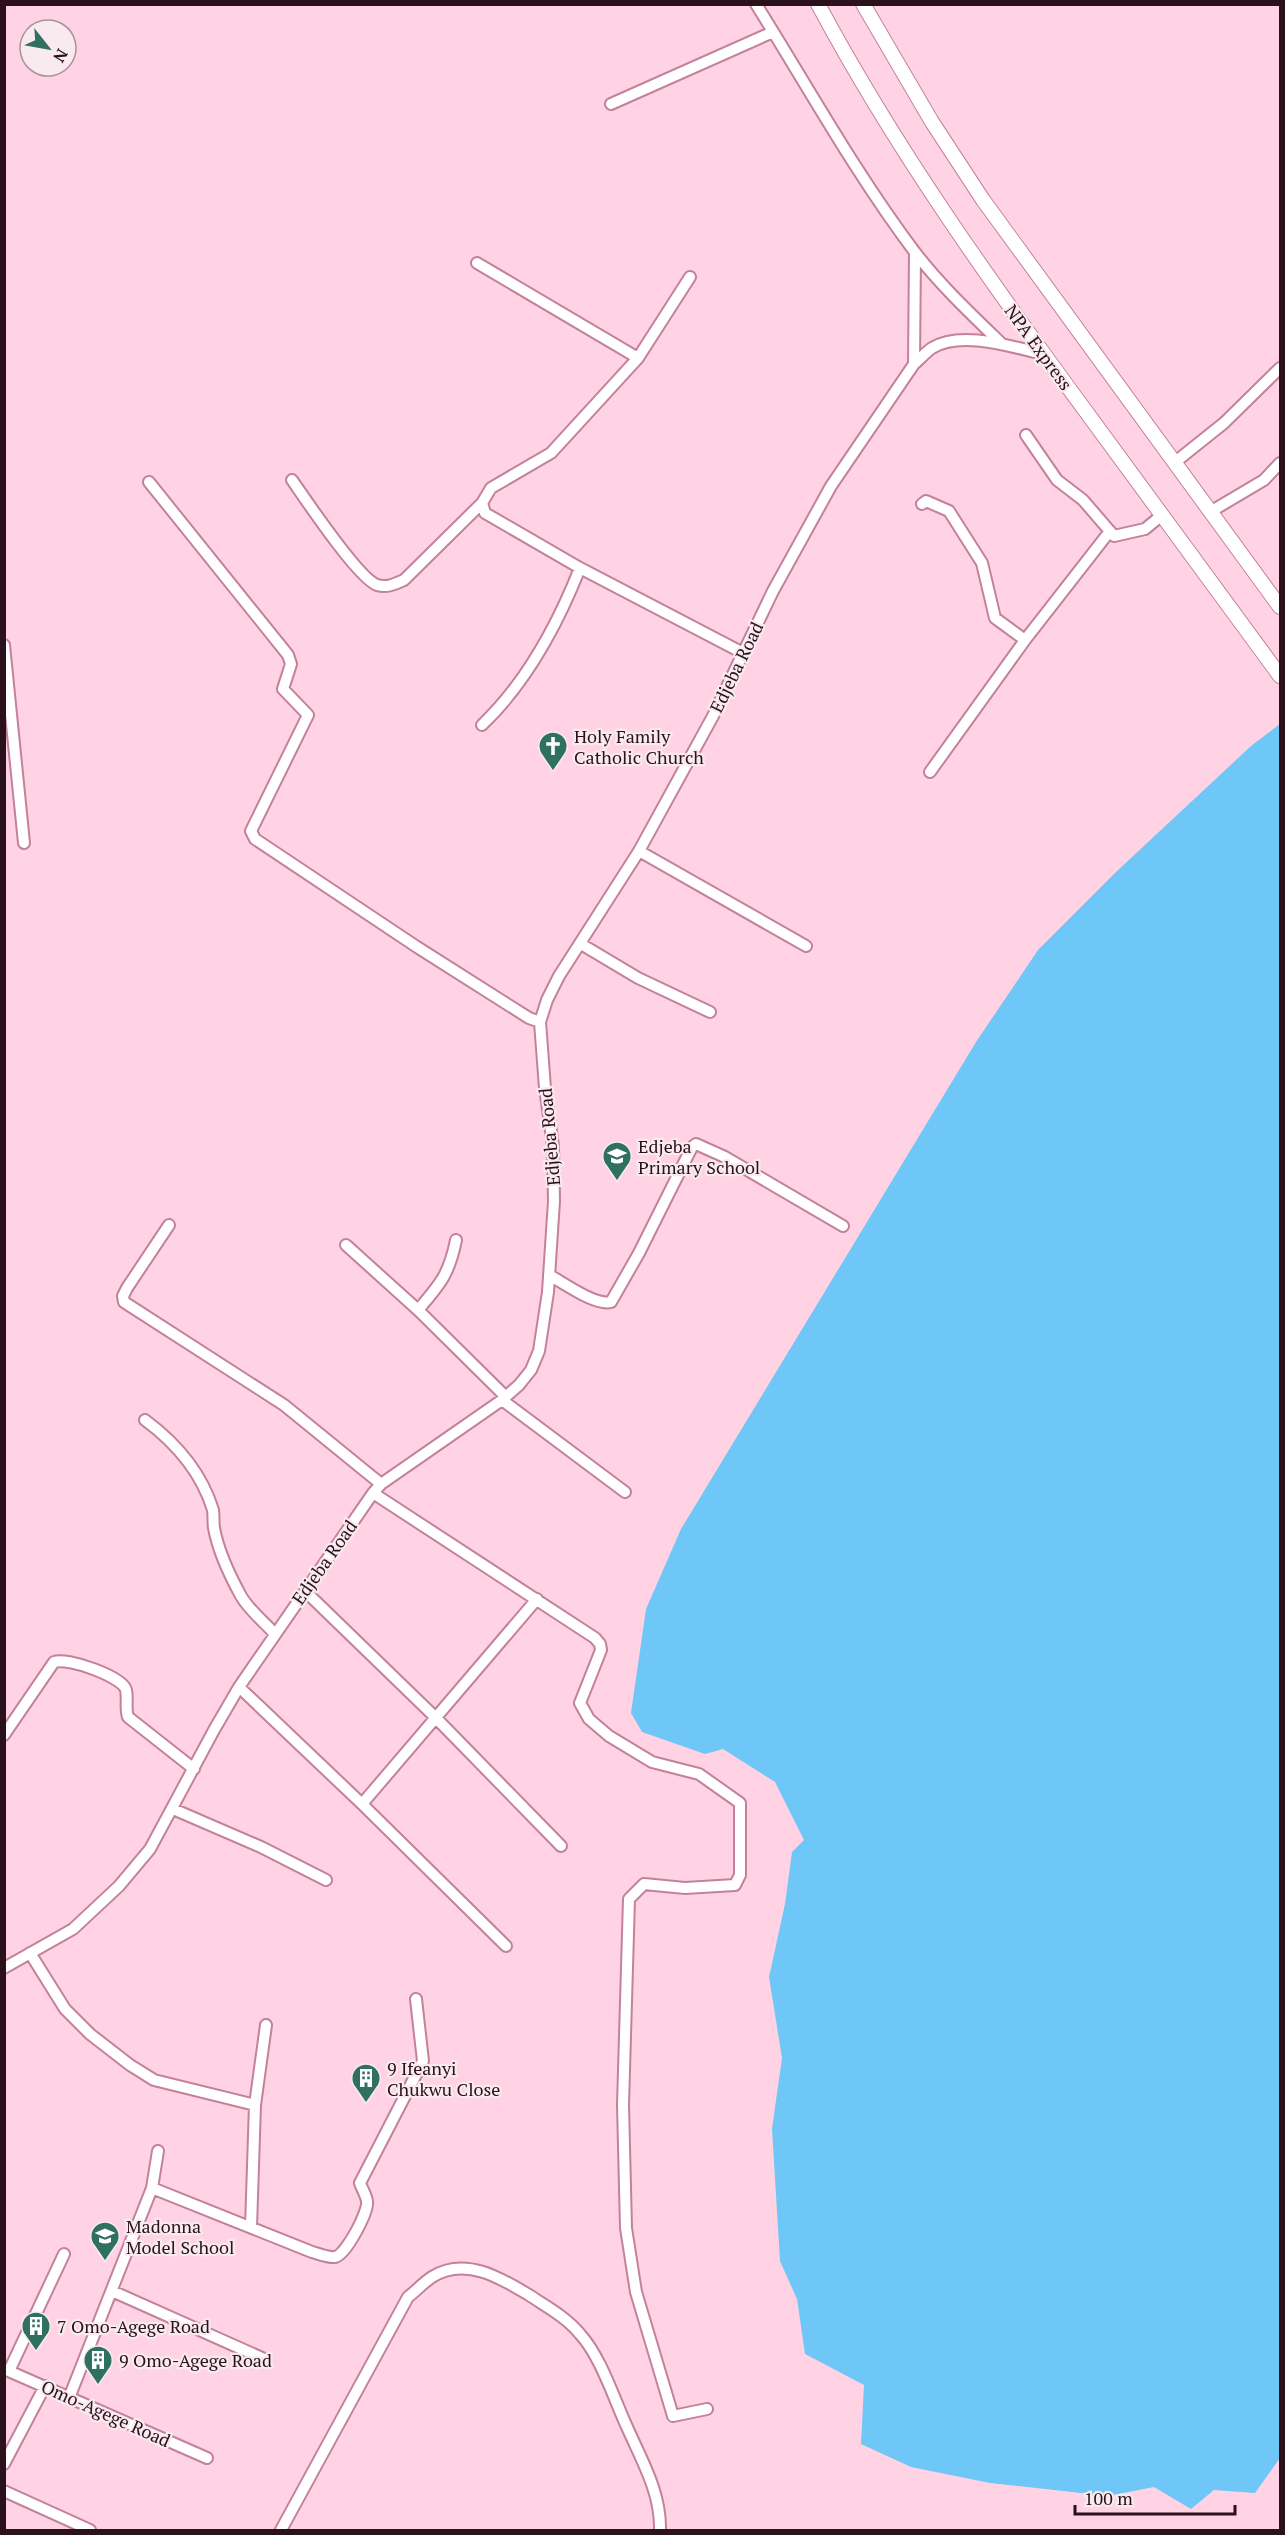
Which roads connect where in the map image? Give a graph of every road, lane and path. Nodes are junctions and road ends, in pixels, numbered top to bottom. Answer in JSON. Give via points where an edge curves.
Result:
{"nodes":[{"id":1,"x":756,"y":4,"type":"edge"},
{"id":2,"x":818,"y":4,"type":"edge"},
{"id":3,"x":862,"y":4,"type":"edge"},
{"id":4,"x":773,"y":32,"type":"junction"},
{"id":5,"x":611,"y":104,"type":"dead end"},
{"id":6,"x":915,"y":252,"type":"junction"},
{"id":7,"x":477,"y":263,"type":"dead end"},
{"id":8,"x":690,"y":277,"type":"dead end"},
{"id":9,"x":1002,"y":345,"type":"junction"},
{"id":10,"x":1043,"y":354,"type":"junction"},
{"id":11,"x":638,"y":358,"type":"junction"},
{"id":12,"x":914,"y":364,"type":"junction"},
{"id":13,"x":1281,"y":368,"type":"edge"},
{"id":14,"x":1026,"y":435,"type":"dead end"},
{"id":15,"x":1174,"y":463,"type":"junction"},
{"id":16,"x":1281,"y":463,"type":"edge"},
{"id":17,"x":292,"y":480,"type":"dead end"},
{"id":18,"x":149,"y":482,"type":"dead end"},
{"id":19,"x":482,"y":503,"type":"junction"},
{"id":20,"x":921,"y":504,"type":"dead end"},
{"id":21,"x":1210,"y":512,"type":"junction"},
{"id":22,"x":1162,"y":515,"type":"junction"},
{"id":23,"x":1110,"y":531,"type":"junction"},
{"id":24,"x":580,"y":568,"type":"junction"},
{"id":25,"x":1281,"y":607,"type":"edge"},
{"id":26,"x":1025,"y":640,"type":"junction"},
{"id":27,"x":4,"y":645,"type":"edge"},
{"id":28,"x":743,"y":653,"type":"junction"},
{"id":29,"x":1281,"y":676,"type":"edge"},
{"id":30,"x":482,"y":725,"type":"dead end"},
{"id":31,"x":930,"y":772,"type":"dead end"},
{"id":32,"x":24,"y":843,"type":"dead end"},
{"id":33,"x":639,"y":851,"type":"junction"},
{"id":34,"x":581,"y":944,"type":"junction"},
{"id":35,"x":806,"y":946,"type":"dead end"},
{"id":36,"x":710,"y":1012,"type":"dead end"},
{"id":37,"x":540,"y":1022,"type":"junction"},
{"id":38,"x":170,"y":1225,"type":"dead end"},
{"id":39,"x":843,"y":1226,"type":"dead end"},
{"id":40,"x":456,"y":1240,"type":"dead end"},
{"id":41,"x":346,"y":1245,"type":"dead end"},
{"id":42,"x":549,"y":1275,"type":"junction"},
{"id":43,"x":418,"y":1310,"type":"junction"},
{"id":44,"x":504,"y":1399,"type":"junction"},
{"id":45,"x":145,"y":1420,"type":"dead end"},
{"id":46,"x":381,"y":1484,"type":"junction"},
{"id":47,"x":625,"y":1492,"type":"dead end"},
{"id":48,"x":373,"y":1493,"type":"junction"},
{"id":49,"x":305,"y":1591,"type":"junction"},
{"id":50,"x":537,"y":1599,"type":"junction"},
{"id":51,"x":274,"y":1634,"type":"junction"},
{"id":52,"x":239,"y":1687,"type":"junction"},
{"id":53,"x":435,"y":1716,"type":"junction"},
{"id":54,"x":4,"y":1735,"type":"edge"},
{"id":55,"x":194,"y":1769,"type":"junction"},
{"id":56,"x":362,"y":1804,"type":"junction"},
{"id":57,"x":173,"y":1809,"type":"junction"},
{"id":58,"x":561,"y":1846,"type":"dead end"},
{"id":59,"x":326,"y":1880,"type":"dead end"},
{"id":60,"x":506,"y":1947,"type":"dead end"},
{"id":61,"x":30,"y":1953,"type":"junction"},
{"id":62,"x":4,"y":1968,"type":"edge"},
{"id":63,"x":416,"y":1999,"type":"dead end"},
{"id":64,"x":266,"y":2025,"type":"dead end"},
{"id":65,"x":255,"y":2105,"type":"junction"},
{"id":66,"x":158,"y":2151,"type":"dead end"},
{"id":67,"x":152,"y":2188,"type":"junction"},
{"id":68,"x":250,"y":2227,"type":"junction"},
{"id":69,"x":64,"y":2254,"type":"dead end"},
{"id":70,"x":112,"y":2291,"type":"junction"},
{"id":71,"x":262,"y":2358,"type":"dead end"},
{"id":72,"x":7,"y":2370,"type":"edge"},
{"id":73,"x":45,"y":2386,"type":"junction"},
{"id":74,"x":69,"y":2398,"type":"junction"},
{"id":75,"x":707,"y":2409,"type":"dead end"},
{"id":76,"x":207,"y":2458,"type":"dead end"},
{"id":77,"x":4,"y":2464,"type":"edge"},
{"id":78,"x":4,"y":2491,"type":"edge"},
{"id":79,"x":90,"y":2530,"type":"edge"},
{"id":80,"x":280,"y":2530,"type":"edge"},
{"id":81,"x":660,"y":2530,"type":"edge"}],
"edges":[{"from":1,"to":4,"type":"street"},
{"from":2,"to":10,"type":"main road","name":"NPA Express","via":[[913,165]]},
{"from":3,"to":15,"type":"main road","via":[[983,200]]},
{"from":4,"to":5,"type":"street"},
{"from":4,"to":6,"type":"street"},
{"from":6,"to":9,"type":"street"},
{"from":6,"to":12,"type":"street"},
{"from":7,"to":11,"type":"street"},
{"from":8,"to":11,"type":"street"},
{"from":9,"to":10,"type":"street","name":"Edjeba Road"},
{"from":9,"to":12,"type":"street","name":"Edjeba Road","via":[[955,339],[932,348]]},
{"from":10,"to":22,"type":"main road","name":"NPA Express"},
{"from":11,"to":19,"type":"street","via":[[550,453],[491,488]]},
{"from":12,"to":28,"type":"street","name":"Edjeba Road","via":[[831,486]]},
{"from":13,"to":15,"type":"street","via":[[1224,423]]},
{"from":14,"to":23,"type":"street","via":[[1057,480],[1083,500]]},
{"from":15,"to":21,"type":"main road"},
{"from":16,"to":21,"type":"street","via":[[1264,480]]},
{"from":17,"to":19,"type":"street","via":[[345,554],[376,585],[389,587],[404,580]]},
{"from":18,"to":37,"type":"street","via":[[288,655],[291,664],[283,689],[308,715],[251,831],[255,839],[417,947]]},
{"from":19,"to":24,"type":"street","via":[[485,513]]},
{"from":20,"to":26,"type":"street","via":[[926,501],[952,514],[982,563],[994,618]]},
{"from":21,"to":25,"type":"main road"},
{"from":22,"to":23,"type":"street","via":[[1145,529],[1114,536]]},
{"from":22,"to":29,"type":"main road","name":"NPA Express"},
{"from":23,"to":26,"type":"street"},
{"from":24,"to":28,"type":"street"},
{"from":24,"to":30,"type":"street","via":[[527,675],[506,703]]},
{"from":26,"to":31,"type":"street"},
{"from":27,"to":32,"type":"street"},
{"from":28,"to":33,"type":"street","name":"Edjeba Road"},
{"from":33,"to":34,"type":"street","name":"Edjeba Road"},
{"from":33,"to":35,"type":"street"},
{"from":34,"to":36,"type":"street","via":[[638,978]]},
{"from":34,"to":37,"type":"street","name":"Edjeba Road","via":[[559,976]]},
{"from":37,"to":42,"type":"street","name":"Edjeba Road","via":[[554,1146]]},
{"from":38,"to":46,"type":"street","via":[[123,1296],[124,1302],[284,1406]]},
{"from":39,"to":42,"type":"street","via":[[696,1144],[611,1302],[594,1300]]},
{"from":40,"to":43,"type":"street","via":[[451,1264],[442,1281]]},
{"from":41,"to":43,"type":"street"},
{"from":42,"to":44,"type":"street","name":"Edjeba Road","via":[[539,1351],[531,1370]]},
{"from":43,"to":44,"type":"street"},
{"from":44,"to":46,"type":"street","name":"Edjeba Road"},
{"from":44,"to":47,"type":"street"},
{"from":45,"to":51,"type":"street","via":[[190,1462],[214,1513],[213,1527],[220,1549],[242,1598]]},
{"from":46,"to":48,"type":"street","name":"Edjeba Road"},
{"from":48,"to":49,"type":"street","name":"Edjeba Road"},
{"from":48,"to":50,"type":"street"},
{"from":49,"to":51,"type":"street","name":"Edjeba Road"},
{"from":49,"to":53,"type":"street"},
{"from":50,"to":53,"type":"street"},
{"from":50,"to":75,"type":"street","via":[[600,1644],[580,1703],[589,1719],[652,1762],[699,1774],[740,1803],[740,1875],[735,1885],[685,1888],[644,1884],[628,1899],[623,2104],[627,2238],[636,2292],[673,2416]]},
{"from":51,"to":52,"type":"street","name":"Edjeba Road"},
{"from":52,"to":55,"type":"street","name":"Edjeba Road"},
{"from":52,"to":56,"type":"street"},
{"from":53,"to":56,"type":"street"},
{"from":53,"to":58,"type":"street"},
{"from":54,"to":55,"type":"street","via":[[54,1662],[73,1661],[123,1685],[128,1718]]},
{"from":55,"to":57,"type":"street","name":"Edjeba Road"},
{"from":56,"to":60,"type":"street"},
{"from":57,"to":59,"type":"street"},
{"from":57,"to":61,"type":"street","name":"Edjeba Road","via":[[150,1849],[119,1886],[73,1929]]},
{"from":61,"to":62,"type":"street","name":"Edjeba Road"},
{"from":61,"to":65,"type":"street","via":[[65,2009],[130,2065],[154,2080]]},
{"from":63,"to":68,"type":"street","via":[[423,2061],[360,2183],[366,2208],[347,2248],[334,2258]]},
{"from":64,"to":65,"type":"street"},
{"from":65,"to":68,"type":"street"},
{"from":66,"to":67,"type":"street"},
{"from":67,"to":68,"type":"street"},
{"from":67,"to":70,"type":"street"},
{"from":69,"to":72,"type":"street"},
{"from":70,"to":71,"type":"street"},
{"from":70,"to":74,"type":"street"},
{"from":72,"to":73,"type":"street","name":"Omo-Agege Road"},
{"from":73,"to":74,"type":"street","name":"Omo-Agege Road"},
{"from":73,"to":77,"type":"street"},
{"from":74,"to":76,"type":"street","name":"Omo-Agege Road"},
{"from":78,"to":79,"type":"street"},
{"from":80,"to":81,"type":"street","via":[[408,2297],[434,2276],[456,2269],[478,2269],[513,2285],[560,2315],[581,2335],[598,2363],[646,2469],[659,2503]]}]}
